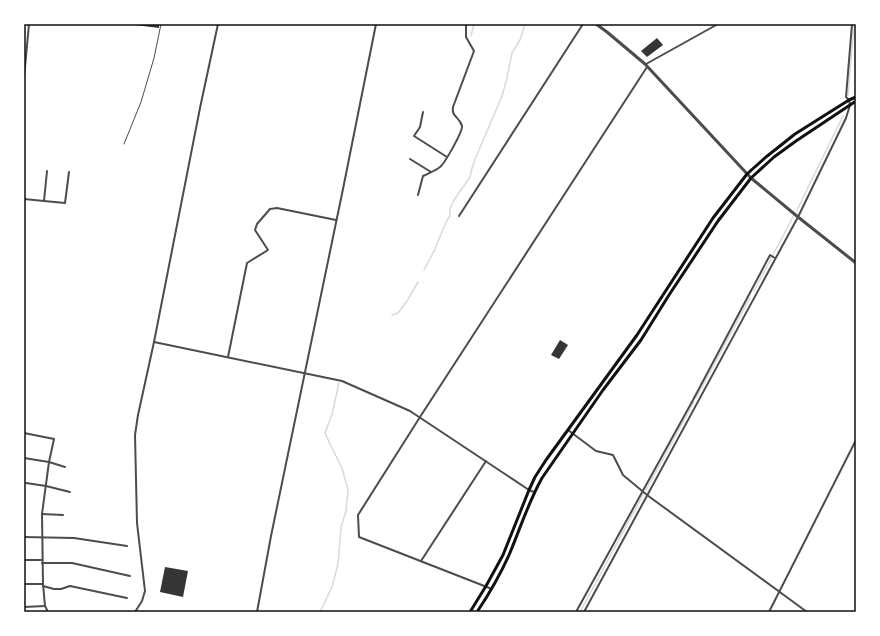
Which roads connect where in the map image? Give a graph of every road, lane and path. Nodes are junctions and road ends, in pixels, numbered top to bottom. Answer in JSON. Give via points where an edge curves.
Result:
{"nodes":[{"id":1,"x":29,"y":24,"type":"edge"},
{"id":2,"x":161,"y":24,"type":"edge"},
{"id":3,"x":218,"y":24,"type":"edge"},
{"id":4,"x":376,"y":24,"type":"edge"},
{"id":5,"x":466,"y":24,"type":"edge"},
{"id":6,"x":583,"y":24,"type":"edge"},
{"id":7,"x":596,"y":24,"type":"edge"},
{"id":8,"x":718,"y":24,"type":"edge"},
{"id":9,"x":852,"y":24,"type":"edge"},
{"id":10,"x":646,"y":66,"type":"junction"},
{"id":11,"x":24,"y":78,"type":"edge"},
{"id":12,"x":856,"y":97,"type":"edge"},
{"id":13,"x":849,"y":100,"type":"junction"},
{"id":14,"x":856,"y":101,"type":"edge"},
{"id":15,"x":850,"y":104,"type":"junction"},
{"id":16,"x":422,"y":112,"type":"dead end"},
{"id":17,"x":124,"y":144,"type":"dead end"},
{"id":18,"x":447,"y":157,"type":"junction"},
{"id":19,"x":410,"y":159,"type":"dead end"},
{"id":20,"x":47,"y":171,"type":"dead end"},
{"id":21,"x":69,"y":172,"type":"dead end"},
{"id":22,"x":431,"y":172,"type":"junction"},
{"id":23,"x":747,"y":174,"type":"junction"},
{"id":24,"x":751,"y":178,"type":"junction"},
{"id":25,"x":418,"y":195,"type":"dead end"},
{"id":26,"x":24,"y":199,"type":"edge"},
{"id":27,"x":44,"y":201,"type":"junction"},
{"id":28,"x":459,"y":216,"type":"dead end"},
{"id":29,"x":798,"y":217,"type":"junction"},
{"id":30,"x":337,"y":220,"type":"junction"},
{"id":31,"x":775,"y":258,"type":"junction"},
{"id":32,"x":856,"y":263,"type":"edge"},
{"id":33,"x":154,"y":342,"type":"junction"},
{"id":34,"x":228,"y":357,"type":"junction"},
{"id":35,"x":305,"y":372,"type":"junction"},
{"id":36,"x":420,"y":417,"type":"junction"},
{"id":37,"x":568,"y":430,"type":"junction"},
{"id":38,"x":24,"y":433,"type":"edge"},
{"id":39,"x":572,"y":434,"type":"junction"},
{"id":40,"x":856,"y":440,"type":"edge"},
{"id":41,"x":24,"y":458,"type":"edge"},
{"id":42,"x":486,"y":461,"type":"junction"},
{"id":43,"x":49,"y":462,"type":"junction"},
{"id":44,"x":65,"y":467,"type":"dead end"},
{"id":45,"x":26,"y":483,"type":"dead end"},
{"id":46,"x":46,"y":486,"type":"junction"},
{"id":47,"x":529,"y":490,"type":"junction"},
{"id":48,"x":642,"y":491,"type":"junction"},
{"id":49,"x":70,"y":492,"type":"dead end"},
{"id":50,"x":534,"y":492,"type":"junction"},
{"id":51,"x":647,"y":495,"type":"junction"},
{"id":52,"x":42,"y":514,"type":"junction"},
{"id":53,"x":63,"y":515,"type":"dead end"},
{"id":54,"x":24,"y":537,"type":"edge"},
{"id":55,"x":42,"y":537,"type":"junction"},
{"id":56,"x":127,"y":546,"type":"dead end"},
{"id":57,"x":24,"y":560,"type":"edge"},
{"id":58,"x":421,"y":561,"type":"junction"},
{"id":59,"x":42,"y":562,"type":"junction"},
{"id":60,"x":130,"y":576,"type":"dead end"},
{"id":61,"x":24,"y":584,"type":"edge"},
{"id":62,"x":43,"y":585,"type":"junction"},
{"id":63,"x":486,"y":586,"type":"junction"},
{"id":64,"x":492,"y":589,"type":"junction"},
{"id":65,"x":779,"y":592,"type":"junction"},
{"id":66,"x":127,"y":598,"type":"dead end"},
{"id":67,"x":45,"y":606,"type":"junction"},
{"id":68,"x":24,"y":607,"type":"edge"},
{"id":69,"x":48,"y":612,"type":"edge"},
{"id":70,"x":135,"y":612,"type":"edge"},
{"id":71,"x":257,"y":612,"type":"edge"},
{"id":72,"x":470,"y":612,"type":"edge"},
{"id":73,"x":477,"y":612,"type":"edge"},
{"id":74,"x":576,"y":612,"type":"edge"},
{"id":75,"x":584,"y":612,"type":"edge"},
{"id":76,"x":769,"y":612,"type":"edge"},
{"id":77,"x":807,"y":612,"type":"edge"}],
"edges":[{"from":1,"to":11,"type":"street"},
{"from":2,"to":17,"type":"lane","via":[[142,102]]},
{"from":3,"to":33,"type":"street"},
{"from":4,"to":30,"type":"street"},
{"from":5,"to":18,"type":"street","via":[[466,37],[474,51],[452,111],[462,127]]},
{"from":6,"to":28,"type":"street"},
{"from":7,"to":10,"type":"street"},
{"from":8,"to":10,"type":"street"},
{"from":9,"to":13,"type":"street","via":[[846,97]]},
{"from":10,"to":23,"type":"street"},
{"from":10,"to":36,"type":"street"},
{"from":12,"to":13,"type":"main road"},
{"from":13,"to":15,"type":"street"},
{"from":13,"to":23,"type":"main road","via":[[795,134]]},
{"from":14,"to":15,"type":"main road"},
{"from":15,"to":24,"type":"main road","via":[[790,145]]},
{"from":15,"to":29,"type":"street","via":[[846,118]]},
{"from":16,"to":18,"type":"street","via":[[420,126],[414,136]]},
{"from":18,"to":22,"type":"street","via":[[441,167]]},
{"from":19,"to":22,"type":"street"},
{"from":20,"to":27,"type":"street"},
{"from":21,"to":27,"type":"street","via":[[65,204]]},
{"from":22,"to":25,"type":"street","via":[[423,176]]},
{"from":23,"to":24,"type":"street"},
{"from":23,"to":37,"type":"main road","via":[[713,218],[637,336]]},
{"from":24,"to":29,"type":"street"},
{"from":24,"to":39,"type":"main road","via":[[718,221],[641,340]]},
{"from":26,"to":27,"type":"street"},
{"from":29,"to":31,"type":"street"},
{"from":29,"to":32,"type":"street"},
{"from":30,"to":34,"type":"street","via":[[277,208],[270,209],[257,224],[255,230],[268,250],[247,263]]},
{"from":30,"to":35,"type":"street"},
{"from":31,"to":48,"type":"street","via":[[770,255]]},
{"from":31,"to":51,"type":"street"},
{"from":33,"to":34,"type":"street"},
{"from":33,"to":70,"type":"street","via":[[135,435],[137,523],[145,591]]},
{"from":34,"to":35,"type":"street"},
{"from":35,"to":36,"type":"street","via":[[342,381]]},
{"from":35,"to":71,"type":"street"},
{"from":36,"to":42,"type":"street"},
{"from":36,"to":58,"type":"street","via":[[358,515],[359,537]]},
{"from":37,"to":39,"type":"street"},
{"from":37,"to":47,"type":"main road","via":[[546,460]]},
{"from":38,"to":43,"type":"street","via":[[54,439]]},
{"from":39,"to":48,"type":"street","via":[[596,451],[613,455],[623,475]]},
{"from":39,"to":50,"type":"main road"},
{"from":40,"to":65,"type":"street"},
{"from":41,"to":43,"type":"street"},
{"from":42,"to":47,"type":"street"},
{"from":42,"to":58,"type":"street"},
{"from":43,"to":44,"type":"street"},
{"from":43,"to":46,"type":"street"},
{"from":45,"to":46,"type":"street"},
{"from":46,"to":49,"type":"street"},
{"from":46,"to":52,"type":"street"},
{"from":47,"to":50,"type":"street"},
{"from":47,"to":63,"type":"main road","via":[[503,555]]},
{"from":48,"to":51,"type":"street"},
{"from":48,"to":74,"type":"street"},
{"from":50,"to":64,"type":"main road"},
{"from":51,"to":65,"type":"street"},
{"from":51,"to":75,"type":"street"},
{"from":52,"to":53,"type":"street"},
{"from":52,"to":55,"type":"street"},
{"from":54,"to":55,"type":"street"},
{"from":55,"to":56,"type":"street","via":[[80,539]]},
{"from":55,"to":59,"type":"street"},
{"from":57,"to":59,"type":"street"},
{"from":58,"to":63,"type":"street"},
{"from":59,"to":60,"type":"street","via":[[72,563]]},
{"from":59,"to":62,"type":"street"},
{"from":61,"to":62,"type":"street"},
{"from":62,"to":66,"type":"street","via":[[54,589],[70,586]]},
{"from":62,"to":67,"type":"street"},
{"from":63,"to":64,"type":"street"},
{"from":63,"to":72,"type":"main road"},
{"from":64,"to":73,"type":"main road"},
{"from":65,"to":76,"type":"street"},
{"from":65,"to":77,"type":"street"},
{"from":67,"to":68,"type":"street"},
{"from":67,"to":69,"type":"street"}]}
